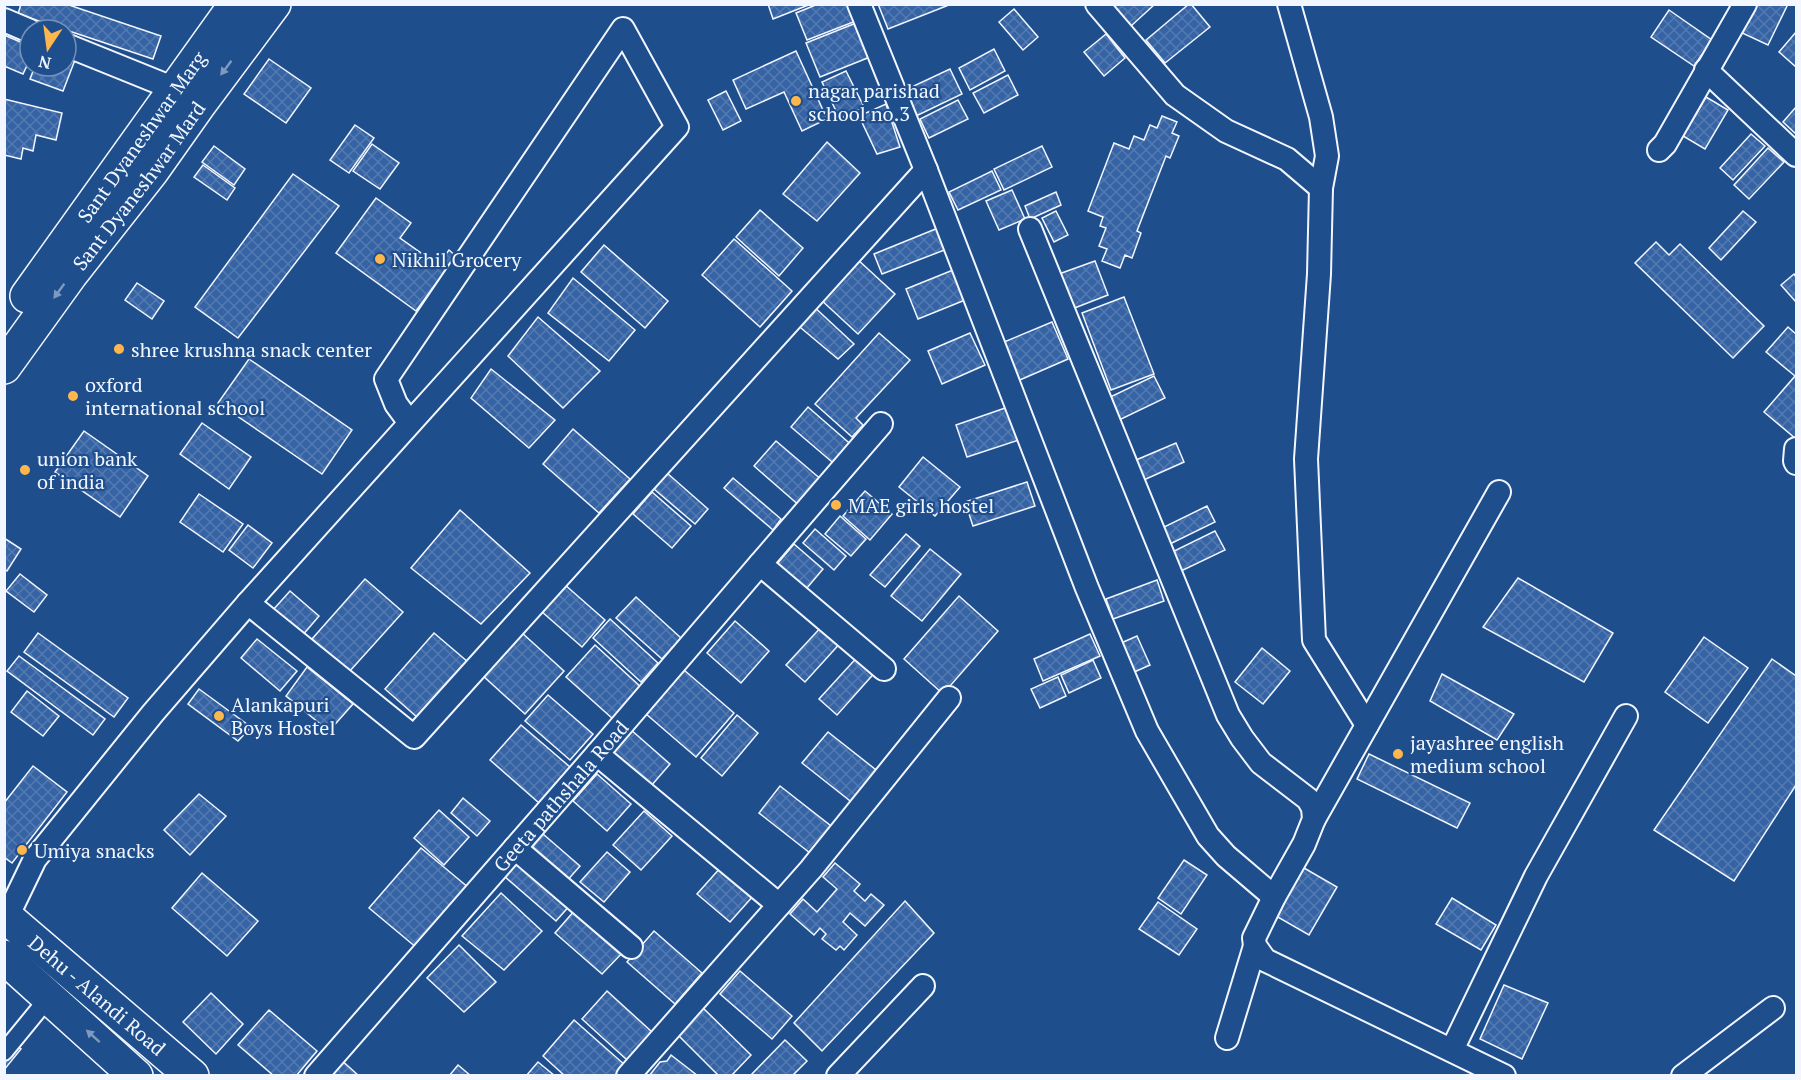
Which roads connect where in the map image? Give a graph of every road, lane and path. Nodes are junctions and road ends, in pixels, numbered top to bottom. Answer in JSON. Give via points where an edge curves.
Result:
{"nodes":[{"id":1,"x":274,"y":4,"type":"edge"},
{"id":2,"x":859,"y":4,"type":"edge"},
{"id":3,"x":1098,"y":4,"type":"edge"},
{"id":4,"x":1289,"y":4,"type":"edge"},
{"id":5,"x":1745,"y":4,"type":"edge"},
{"id":6,"x":233,"y":14,"type":"edge"},
{"id":7,"x":4,"y":20,"type":"edge"},
{"id":8,"x":18,"y":26,"type":"edge"},
{"id":9,"x":78,"y":50,"type":"edge"},
{"id":10,"x":1706,"y":70,"type":"junction"},
{"id":11,"x":187,"y":98,"type":"junction"},
{"id":12,"x":1659,"y":150,"type":"dead end"},
{"id":13,"x":1797,"y":155,"type":"edge"},
{"id":14,"x":926,"y":170,"type":"junction"},
{"id":15,"x":1321,"y":188,"type":"junction"},
{"id":16,"x":1030,"y":229,"type":"dead end"},
{"id":17,"x":8,"y":346,"type":"edge"},
{"id":18,"x":410,"y":423,"type":"junction"},
{"id":19,"x":881,"y":424,"type":"dead end"},
{"id":20,"x":1797,"y":449,"type":"edge"},
{"id":21,"x":1797,"y":463,"type":"edge"},
{"id":22,"x":1500,"y":492,"type":"dead end"},
{"id":23,"x":760,"y":564,"type":"junction"},
{"id":24,"x":248,"y":603,"type":"junction"},
{"id":25,"x":884,"y":669,"type":"dead end"},
{"id":26,"x":949,"y":698,"type":"dead end"},
{"id":27,"x":1626,"y":716,"type":"dead end"},
{"id":28,"x":1367,"y":725,"type":"junction"},
{"id":29,"x":597,"y":754,"type":"junction"},
{"id":30,"x":1314,"y":819,"type":"junction"},
{"id":31,"x":515,"y":848,"type":"junction"},
{"id":32,"x":1274,"y":897,"type":"junction"},
{"id":33,"x":779,"y":905,"type":"junction"},
{"id":34,"x":6,"y":916,"type":"edge"},
{"id":35,"x":1255,"y":946,"type":"junction"},
{"id":36,"x":631,"y":947,"type":"dead end"},
{"id":37,"x":4,"y":957,"type":"edge"},
{"id":38,"x":923,"y":986,"type":"dead end"},
{"id":39,"x":49,"y":997,"type":"junction"},
{"id":40,"x":1773,"y":1008,"type":"dead end"},
{"id":41,"x":1227,"y":1038,"type":"dead end"},
{"id":42,"x":1452,"y":1050,"type":"junction"},
{"id":43,"x":4,"y":1052,"type":"edge"},
{"id":44,"x":136,"y":1076,"type":"edge"},
{"id":45,"x":192,"y":1076,"type":"edge"},
{"id":46,"x":316,"y":1076,"type":"edge"},
{"id":47,"x":628,"y":1076,"type":"edge"},
{"id":48,"x":838,"y":1076,"type":"edge"},
{"id":49,"x":1504,"y":1076,"type":"edge"},
{"id":50,"x":1683,"y":1076,"type":"edge"}],
"edges":[{"from":1,"to":6,"type":"main road"},
{"from":2,"to":14,"type":"street"},
{"from":3,"to":15,"type":"street","via":[[1175,96],[1226,131],[1287,159]]},
{"from":4,"to":15,"type":"street","via":[[1321,117],[1327,156]]},
{"from":5,"to":10,"type":"street"},
{"from":6,"to":11,"type":"main road","name":"Sant Dyaneshwar Marg"},
{"from":7,"to":8,"type":"street"},
{"from":9,"to":11,"type":"street"},
{"from":10,"to":12,"type":"street"},
{"from":10,"to":13,"type":"street"},
{"from":11,"to":17,"type":"main road","name":"Sant Dyaneshwar Marg"},
{"from":14,"to":24,"type":"street","via":[[414,737]]},
{"from":14,"to":32,"type":"street","via":[[1087,588],[1147,731],[1208,836]]},
{"from":15,"to":28,"type":"street","via":[[1306,459],[1314,640]]},
{"from":16,"to":30,"type":"street","via":[[1228,715],[1261,763],[1308,798]]},
{"from":18,"to":18,"type":"street","via":[[396,404],[386,379],[623,29],[677,127]]},
{"from":18,"to":24,"type":"street"},
{"from":19,"to":23,"type":"street","name":"Geeta pathshala Road"},
{"from":20,"to":21,"type":"street"},
{"from":22,"to":28,"type":"street"},
{"from":23,"to":25,"type":"street"},
{"from":23,"to":29,"type":"street","name":"Geeta pathshala Road"},
{"from":24,"to":34,"type":"street","via":[[35,859]]},
{"from":26,"to":33,"type":"street"},
{"from":27,"to":42,"type":"street","via":[[1536,876]]},
{"from":28,"to":30,"type":"street"},
{"from":29,"to":31,"type":"street","name":"Geeta pathshala Road"},
{"from":29,"to":33,"type":"street"},
{"from":30,"to":32,"type":"street"},
{"from":31,"to":36,"type":"street"},
{"from":31,"to":46,"type":"street","name":"Geeta pathshala Road"},
{"from":32,"to":35,"type":"street","via":[[1254,938]]},
{"from":33,"to":47,"type":"street"},
{"from":34,"to":45,"type":"main road","name":"Dehu - Alandi Road"},
{"from":35,"to":41,"type":"street"},
{"from":35,"to":42,"type":"street","via":[[1265,960]]},
{"from":37,"to":39,"type":"main road","name":"Dehu - Alandi Road"},
{"from":38,"to":48,"type":"street"},
{"from":39,"to":43,"type":"street"},
{"from":44,"to":39,"type":"main road","name":"Dehu - Alandi Road","one_way":true},
{"from":40,"to":50,"type":"street"},
{"from":42,"to":49,"type":"street"}]}
